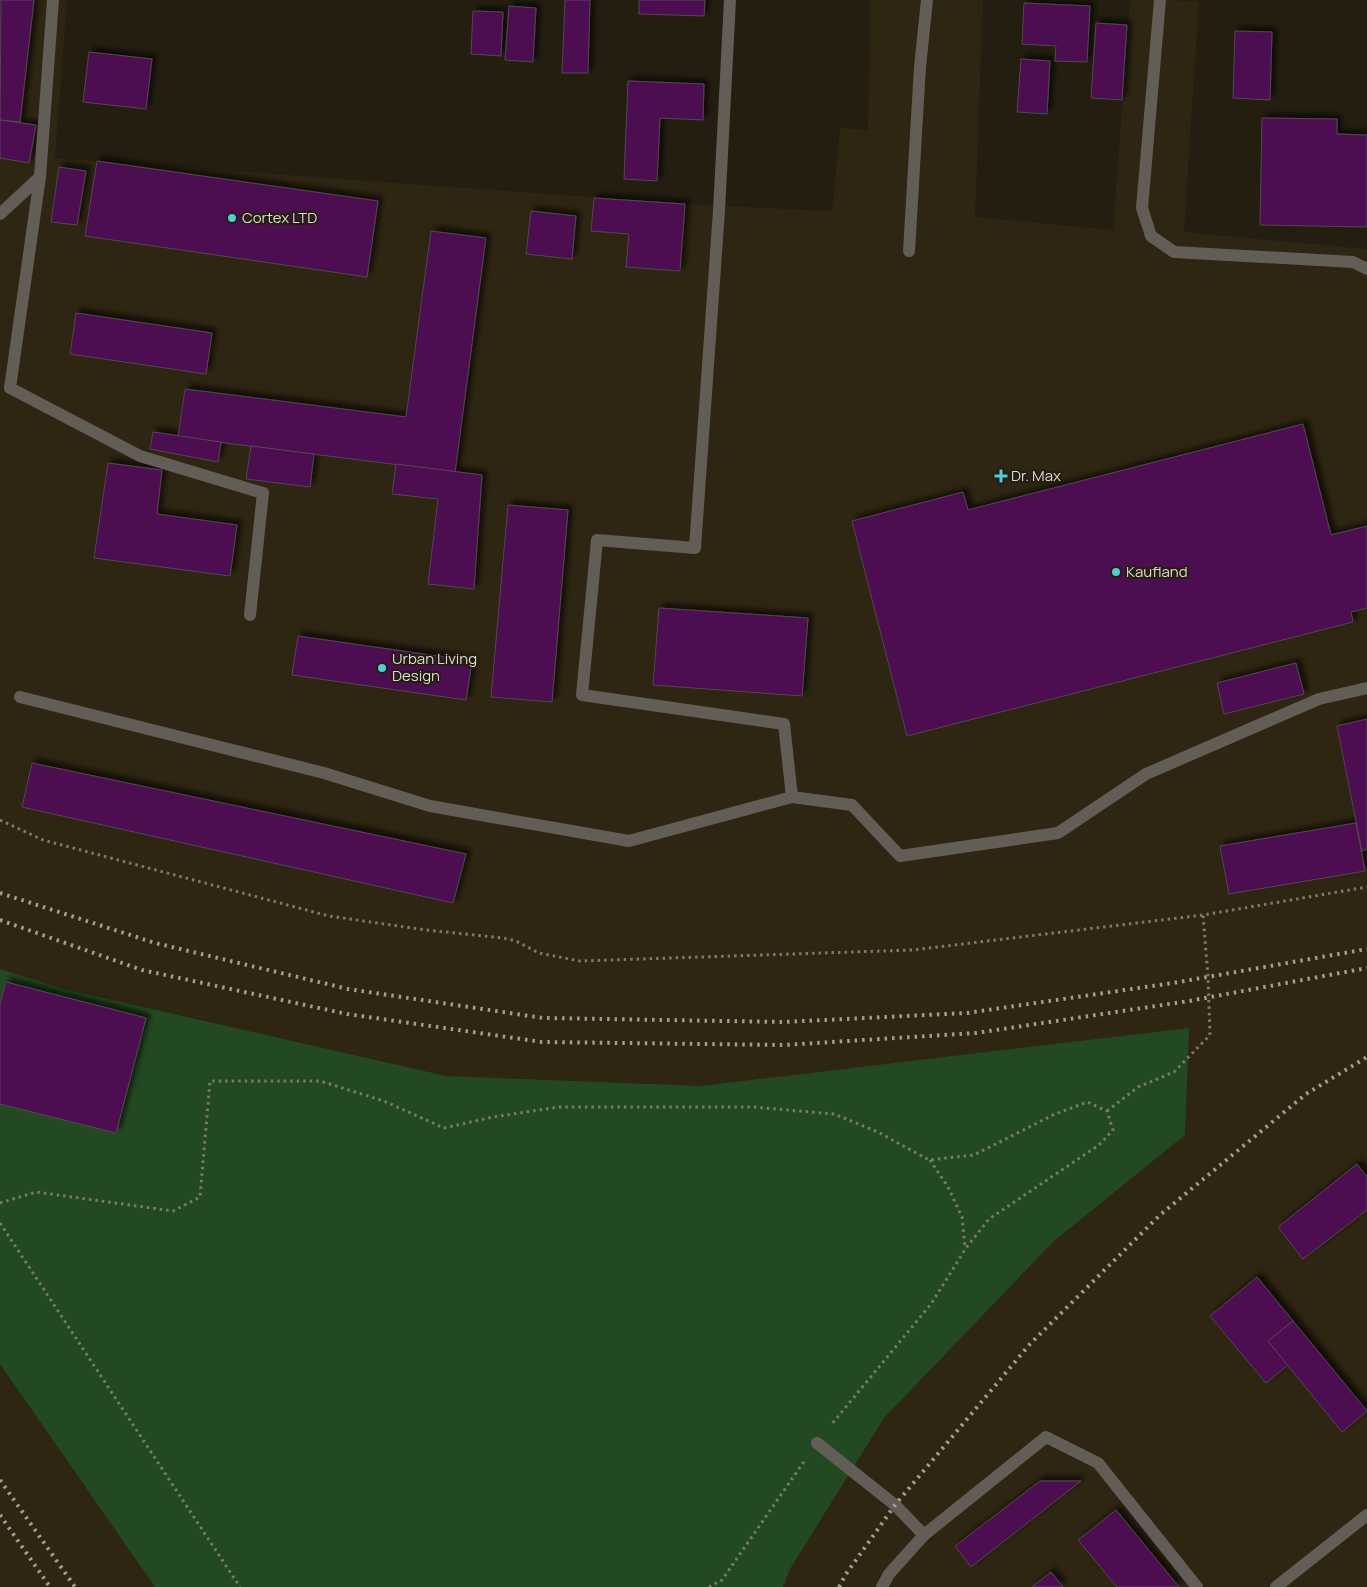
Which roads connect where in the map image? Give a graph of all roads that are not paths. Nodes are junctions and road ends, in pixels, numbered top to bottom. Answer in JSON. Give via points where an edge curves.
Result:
{"nodes":[{"id":1,"x":54,"y":0,"type":"edge"},
{"id":2,"x":730,"y":0,"type":"edge"},
{"id":3,"x":927,"y":0,"type":"edge"},
{"id":4,"x":1160,"y":0,"type":"edge"},
{"id":5,"x":40,"y":177,"type":"junction"},
{"id":6,"x":0,"y":214,"type":"edge"},
{"id":7,"x":909,"y":251,"type":"dead end"},
{"id":8,"x":1367,"y":269,"type":"edge"},
{"id":9,"x":250,"y":615,"type":"dead end"},
{"id":10,"x":1367,"y":688,"type":"edge"},
{"id":11,"x":20,"y":697,"type":"dead end"},
{"id":12,"x":792,"y":797,"type":"junction"},
{"id":13,"x":817,"y":1443,"type":"road end"},
{"id":14,"x":1367,"y":1515,"type":"edge"},
{"id":15,"x":924,"y":1535,"type":"junction"},
{"id":16,"x":882,"y":1587,"type":"edge"},
{"id":17,"x":1197,"y":1587,"type":"edge"},
{"id":18,"x":1276,"y":1587,"type":"edge"}],
"edges":[{"from":1,"to":5,"type":"lane"},
{"from":2,"to":12,"type":"lane","via":[[695,548],[597,540],[582,695],[784,724]]},
{"from":3,"to":7,"type":"lane"},
{"from":4,"to":8,"type":"lane","via":[[1142,208],[1151,236],[1174,252],[1353,262]]},
{"from":5,"to":6,"type":"lane"},
{"from":5,"to":9,"type":"lane","via":[[10,388],[140,456],[264,493]]},
{"from":10,"to":12,"type":"lane","via":[[1319,699],[1146,774],[1058,833],[900,856],[852,806]]},
{"from":11,"to":12,"type":"lane","via":[[324,773],[430,806],[629,841]]},
{"from":13,"to":15,"type":"lane","via":[[895,1505]]},
{"from":14,"to":18,"type":"lane"},
{"from":15,"to":16,"type":"lane","via":[[889,1574]]},
{"from":15,"to":17,"type":"lane","via":[[1046,1437],[1098,1463]]}]}
